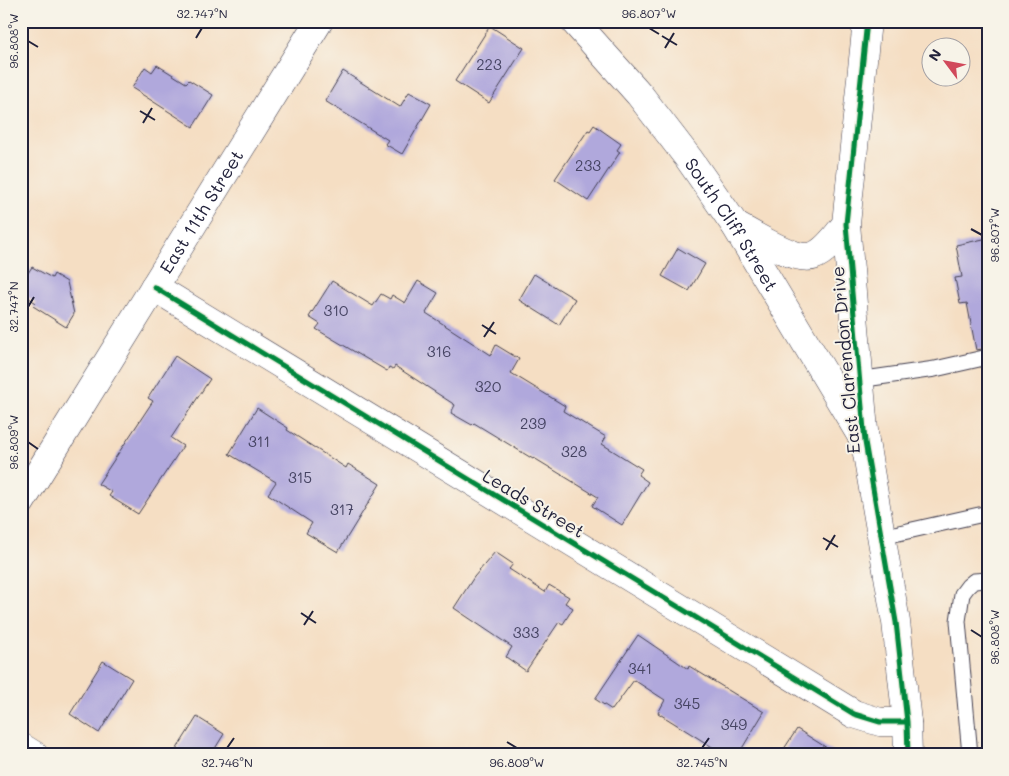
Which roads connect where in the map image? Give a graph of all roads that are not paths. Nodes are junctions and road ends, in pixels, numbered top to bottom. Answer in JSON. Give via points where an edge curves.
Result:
{"nodes":[{"id":1,"x":319,"y":21,"type":"edge"},
{"id":2,"x":574,"y":21,"type":"edge"},
{"id":3,"x":867,"y":21,"type":"edge"},
{"id":4,"x":846,"y":224,"type":"junction"},
{"id":5,"x":736,"y":225,"type":"junction"},
{"id":6,"x":154,"y":287,"type":"junction"},
{"id":7,"x":988,"y":356,"type":"edge"},
{"id":8,"x":859,"y":380,"type":"junction"},
{"id":9,"x":830,"y":384,"type":"junction"},
{"id":10,"x":865,"y":442,"type":"junction"},
{"id":11,"x":21,"y":502,"type":"edge"},
{"id":12,"x":988,"y":513,"type":"edge"},
{"id":13,"x":881,"y":537,"type":"junction"},
{"id":14,"x":988,"y":580,"type":"edge"},
{"id":15,"x":907,"y":722,"type":"junction"},
{"id":16,"x":21,"y":746,"type":"edge"},
{"id":17,"x":34,"y":755,"type":"edge"},
{"id":18,"x":908,"y":755,"type":"edge"},
{"id":19,"x":970,"y":755,"type":"edge"}],
"edges":[{"from":1,"to":6,"type":"street","name":"East 11th Street"},
{"from":2,"to":5,"type":"street","name":"South Cliff Street","via":[[639,94]]},
{"from":3,"to":4,"type":"street","name":"East Clarendon Drive"},
{"from":4,"to":5,"type":"street","via":[[825,249],[812,256],[792,254]]},
{"from":4,"to":8,"type":"street","name":"East Clarendon Drive"},
{"from":5,"to":9,"type":"street","name":"South Cliff Street"},
{"from":6,"to":11,"type":"street","name":"East 11th Street"},
{"from":6,"to":15,"type":"street","name":"Leads Street","via":[[854,714],[880,722]]},
{"from":7,"to":8,"type":"lane","via":[[935,369]]},
{"from":8,"to":9,"type":"lane"},
{"from":8,"to":10,"type":"street","name":"East Clarendon Drive"},
{"from":9,"to":10,"type":"street","name":"South Cliff Street"},
{"from":10,"to":13,"type":"street","name":"East Clarendon Drive"},
{"from":12,"to":13,"type":"lane"},
{"from":13,"to":15,"type":"street","name":"East Clarendon Drive","via":[[896,622]]},
{"from":14,"to":19,"type":"lane","via":[[974,582],[962,594],[958,620]]},
{"from":15,"to":18,"type":"street","name":"East Clarendon Drive"},
{"from":16,"to":17,"type":"street"}]}
